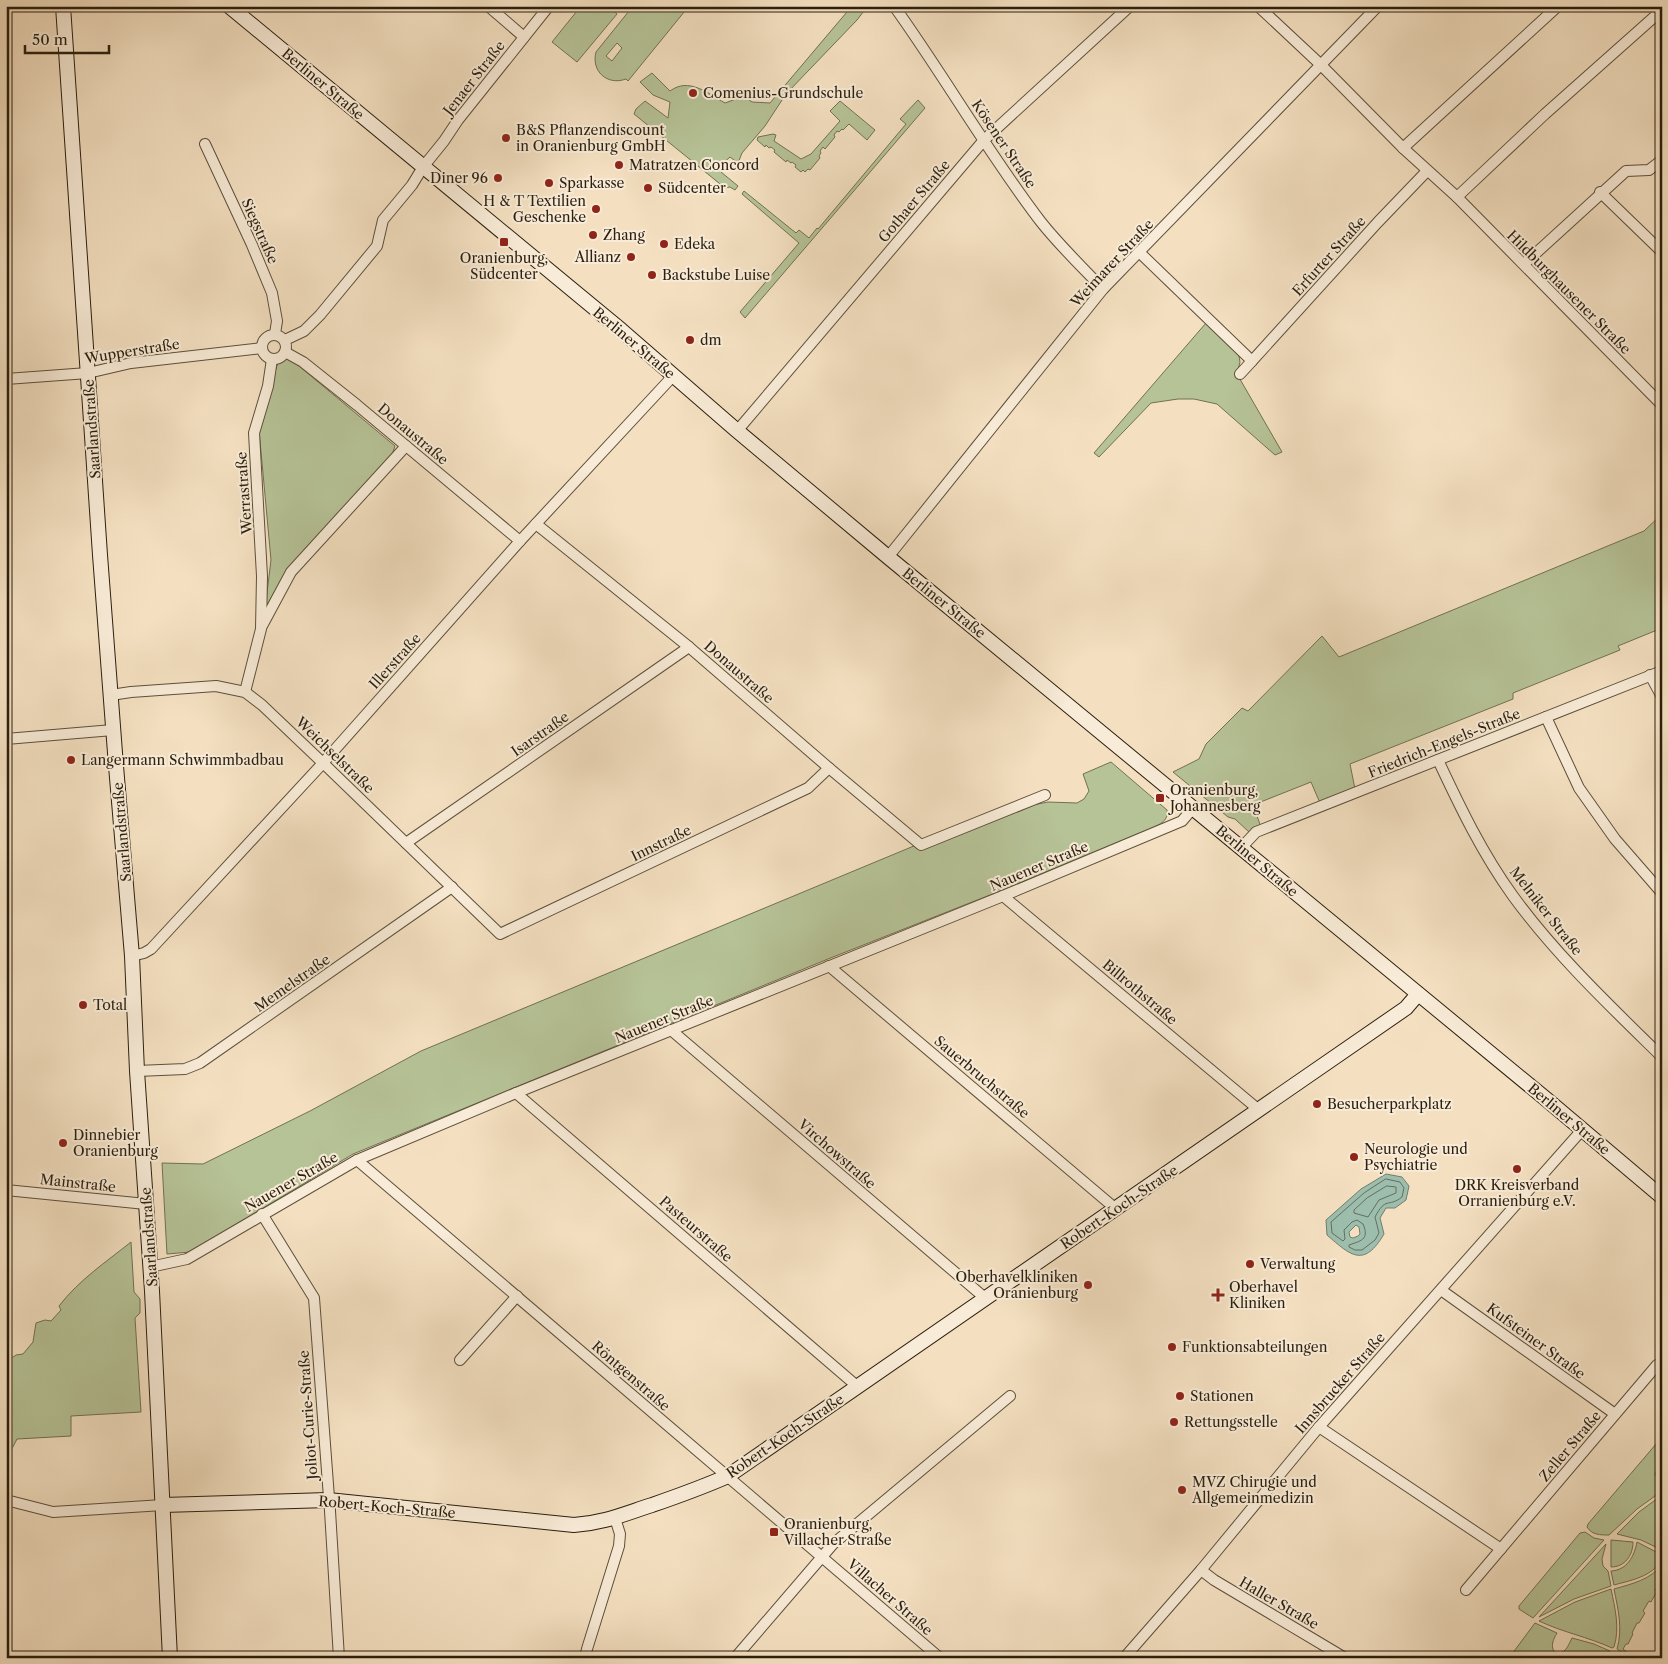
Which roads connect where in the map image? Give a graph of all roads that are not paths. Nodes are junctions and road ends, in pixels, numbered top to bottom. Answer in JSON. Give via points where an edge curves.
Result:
{"nodes":[{"id":1,"x":229,"y":6,"type":"edge"},
{"id":2,"x":488,"y":6,"type":"edge"},
{"id":3,"x":549,"y":6,"type":"edge"},
{"id":4,"x":894,"y":6,"type":"edge"},
{"id":5,"x":1130,"y":6,"type":"edge"},
{"id":6,"x":1258,"y":6,"type":"edge"},
{"id":7,"x":1378,"y":6,"type":"edge"},
{"id":8,"x":1558,"y":6,"type":"edge"},
{"id":9,"x":64,"y":7,"type":"edge"},
{"id":10,"x":1662,"y":10,"type":"edge"},
{"id":11,"x":524,"y":36,"type":"junction"},
{"id":12,"x":1320,"y":65,"type":"junction"},
{"id":13,"x":984,"y":140,"type":"junction"},
{"id":14,"x":205,"y":144,"type":"dead end"},
{"id":15,"x":1403,"y":148,"type":"junction"},
{"id":16,"x":1662,"y":160,"type":"edge"},
{"id":17,"x":423,"y":167,"type":"junction"},
{"id":18,"x":1427,"y":171,"type":"junction"},
{"id":19,"x":1600,"y":192,"type":"junction"},
{"id":20,"x":1457,"y":198,"type":"junction"},
{"id":21,"x":1139,"y":252,"type":"junction"},
{"id":22,"x":1662,"y":252,"type":"edge"},
{"id":23,"x":1524,"y":264,"type":"junction"},
{"id":24,"x":1103,"y":289,"type":"junction"},
{"id":25,"x":274,"y":334,"type":"junction"},
{"id":26,"x":285,"y":340,"type":"junction"},
{"id":27,"x":262,"y":348,"type":"junction"},
{"id":28,"x":285,"y":352,"type":"junction"},
{"id":29,"x":272,"y":359,"type":"junction"},
{"id":30,"x":1252,"y":361,"type":"junction"},
{"id":31,"x":88,"y":372,"type":"junction"},
{"id":32,"x":1240,"y":374,"type":"dead end"},
{"id":33,"x":673,"y":376,"type":"junction"},
{"id":34,"x":6,"y":379,"type":"edge"},
{"id":35,"x":1660,"y":398,"type":"edge"},
{"id":36,"x":737,"y":431,"type":"junction"},
{"id":37,"x":406,"y":446,"type":"junction"},
{"id":38,"x":536,"y":524,"type":"junction"},
{"id":39,"x":520,"y":541,"type":"junction"},
{"id":40,"x":888,"y":557,"type":"junction"},
{"id":41,"x":261,"y":629,"type":"junction"},
{"id":42,"x":690,"y":647,"type":"junction"},
{"id":43,"x":1662,"y":671,"type":"edge"},
{"id":44,"x":1650,"y":675,"type":"junction"},
{"id":45,"x":245,"y":692,"type":"junction"},
{"id":46,"x":111,"y":695,"type":"junction"},
{"id":47,"x":1662,"y":697,"type":"edge"},
{"id":48,"x":1546,"y":717,"type":"junction"},
{"id":49,"x":113,"y":730,"type":"junction"},
{"id":50,"x":6,"y":738,"type":"edge"},
{"id":51,"x":1438,"y":760,"type":"junction"},
{"id":52,"x":323,"y":762,"type":"junction"},
{"id":53,"x":829,"y":768,"type":"junction"},
{"id":54,"x":1046,"y":795,"type":"dead end"},
{"id":55,"x":1193,"y":808,"type":"junction"},
{"id":56,"x":406,"y":843,"type":"junction"},
{"id":57,"x":1241,"y":848,"type":"junction"},
{"id":58,"x":452,"y":887,"type":"junction"},
{"id":59,"x":1662,"y":893,"type":"edge"},
{"id":60,"x":1003,"y":896,"type":"junction"},
{"id":61,"x":500,"y":934,"type":"joint"},
{"id":62,"x":132,"y":956,"type":"junction"},
{"id":63,"x":829,"y":966,"type":"junction"},
{"id":64,"x":1418,"y":994,"type":"junction"},
{"id":65,"x":671,"y":1030,"type":"junction"},
{"id":66,"x":1662,"y":1057,"type":"edge"},
{"id":67,"x":138,"y":1071,"type":"junction"},
{"id":68,"x":516,"y":1093,"type":"junction"},
{"id":69,"x":1259,"y":1110,"type":"junction"},
{"id":70,"x":1582,"y":1130,"type":"junction"},
{"id":71,"x":357,"y":1160,"type":"junction"},
{"id":72,"x":6,"y":1190,"type":"edge"},
{"id":73,"x":1662,"y":1197,"type":"edge"},
{"id":74,"x":146,"y":1204,"type":"junction"},
{"id":75,"x":1116,"y":1209,"type":"junction"},
{"id":76,"x":262,"y":1214,"type":"junction"},
{"id":77,"x":150,"y":1267,"type":"junction"},
{"id":78,"x":1441,"y":1290,"type":"junction"},
{"id":79,"x":517,"y":1296,"type":"junction"},
{"id":80,"x":985,"y":1298,"type":"junction"},
{"id":81,"x":460,"y":1360,"type":"dead end"},
{"id":82,"x":1662,"y":1363,"type":"edge"},
{"id":83,"x":858,"y":1387,"type":"junction"},
{"id":84,"x":1010,"y":1396,"type":"dead end"},
{"id":85,"x":1615,"y":1414,"type":"junction"},
{"id":86,"x":1319,"y":1427,"type":"junction"},
{"id":87,"x":728,"y":1476,"type":"junction"},
{"id":88,"x":6,"y":1500,"type":"edge"},
{"id":89,"x":328,"y":1500,"type":"junction"},
{"id":90,"x":163,"y":1505,"type":"junction"},
{"id":91,"x":615,"y":1518,"type":"junction"},
{"id":92,"x":1501,"y":1549,"type":"junction"},
{"id":93,"x":822,"y":1557,"type":"junction"},
{"id":94,"x":1200,"y":1570,"type":"junction"},
{"id":95,"x":1466,"y":1590,"type":"dead end"},
{"id":96,"x":170,"y":1658,"type":"edge"},
{"id":97,"x":339,"y":1658,"type":"edge"},
{"id":98,"x":585,"y":1658,"type":"edge"},
{"id":99,"x":735,"y":1658,"type":"edge"},
{"id":100,"x":940,"y":1658,"type":"edge"},
{"id":101,"x":1124,"y":1658,"type":"edge"},
{"id":102,"x":1345,"y":1658,"type":"edge"}],
"edges":[{"from":1,"to":17,"type":"street","name":"Berliner Straße"},
{"from":2,"to":11,"type":"street"},
{"from":3,"to":11,"type":"street","name":"Jenaer Straße"},
{"from":4,"to":13,"type":"street","name":"Kösener Straße"},
{"from":5,"to":13,"type":"street","name":"Gothaer Straße"},
{"from":6,"to":12,"type":"street","name":"Hildburghausener Straße"},
{"from":7,"to":12,"type":"street","name":"Weimarer Straße"},
{"from":8,"to":15,"type":"street"},
{"from":9,"to":31,"type":"street","name":"Saarlandstraße"},
{"from":10,"to":20,"type":"street"},
{"from":11,"to":17,"type":"street","name":"Jenaer Straße"},
{"from":12,"to":15,"type":"street","name":"Hildburghausener Straße"},
{"from":12,"to":21,"type":"street","name":"Weimarer Straße"},
{"from":13,"to":24,"type":"street","name":"Kösener Straße","via":[[1042,224]]},
{"from":13,"to":36,"type":"street","name":"Gothaer Straße"},
{"from":14,"to":25,"type":"street","name":"Siegstraße","via":[[272,293],[277,321]]},
{"from":15,"to":18,"type":"street","name":"Hildburghausener Straße"},
{"from":16,"to":19,"type":"street","via":[[1649,170],[1626,171]]},
{"from":17,"to":26,"type":"street","via":[[383,220],[377,246],[320,315],[304,331]]},
{"from":17,"to":33,"type":"street","name":"Berliner Straße"},
{"from":18,"to":20,"type":"street","name":"Hildburghausener Straße"},
{"from":18,"to":30,"type":"street","name":"Erfurter Straße"},
{"from":19,"to":22,"type":"street"},
{"from":19,"to":23,"type":"street"},
{"from":20,"to":23,"type":"street","name":"Hildburghausener Straße"},
{"from":21,"to":24,"type":"street","name":"Weimarer Straße"},
{"from":21,"to":30,"type":"street"},
{"from":23,"to":35,"type":"street","name":"Hildburghausener Straße"},
{"from":24,"to":40,"type":"street","name":"Weimarer Straße"},
{"from":25,"to":26,"type":"street"},
{"from":25,"to":27,"type":"street","via":[[264,340]]},
{"from":26,"to":28,"type":"street"},
{"from":27,"to":29,"type":"street"},
{"from":27,"to":31,"type":"street","name":"Wupperstraße","via":[[131,363]]},
{"from":28,"to":29,"type":"street"},
{"from":28,"to":37,"type":"street","name":"Donaustraße","via":[[303,362]]},
{"from":29,"to":41,"type":"street","name":"Werrastraße","via":[[254,433],[262,567]]},
{"from":30,"to":32,"type":"street"},
{"from":31,"to":34,"type":"street","name":"Wupperstraße"},
{"from":31,"to":46,"type":"street","name":"Saarlandstraße"},
{"from":33,"to":36,"type":"street","name":"Berliner Straße"},
{"from":33,"to":38,"type":"street","name":"Illerstraße"},
{"from":36,"to":40,"type":"street","name":"Berliner Straße"},
{"from":37,"to":39,"type":"street","name":"Donaustraße"},
{"from":37,"to":41,"type":"street","name":"Werrastraße","via":[[292,572]]},
{"from":38,"to":39,"type":"street","name":"Illerstraße"},
{"from":38,"to":42,"type":"street","name":"Donaustraße"},
{"from":39,"to":52,"type":"street","name":"Illerstraße"},
{"from":40,"to":55,"type":"street","name":"Berliner Straße"},
{"from":41,"to":45,"type":"street","name":"Werrastraße"},
{"from":42,"to":53,"type":"street","name":"Donaustraße"},
{"from":42,"to":56,"type":"street","name":"Isarstraße"},
{"from":43,"to":44,"type":"street","name":"Friedrich-Engels-Straße"},
{"from":44,"to":47,"type":"street"},
{"from":44,"to":48,"type":"street","name":"Friedrich-Engels-Straße"},
{"from":45,"to":46,"type":"street","name":"Weichselstraße","via":[[216,686]]},
{"from":45,"to":52,"type":"street","name":"Weichselstraße"},
{"from":46,"to":49,"type":"street","name":"Saarlandstraße"},
{"from":48,"to":51,"type":"street","name":"Friedrich-Engels-Straße"},
{"from":48,"to":59,"type":"street","via":[[1579,788],[1615,839]]},
{"from":49,"to":50,"type":"street"},
{"from":49,"to":62,"type":"street","name":"Saarlandstraße"},
{"from":51,"to":57,"type":"street","name":"Friedrich-Engels-Straße","via":[[1256,832]]},
{"from":51,"to":66,"type":"street","name":"Melniker Straße","via":[[1472,832],[1513,896],[1560,954]]},
{"from":52,"to":56,"type":"street","name":"Weichselstraße"},
{"from":52,"to":62,"type":"street","name":"Illerstraße","via":[[151,949]]},
{"from":53,"to":54,"type":"street","name":"Donaustraße","via":[[921,845]]},
{"from":53,"to":61,"type":"street","name":"Innstraße","via":[[808,788]]},
{"from":55,"to":57,"type":"street","name":"Berliner Straße"},
{"from":55,"to":60,"type":"street","name":"Nauener Straße","via":[[1182,821]]},
{"from":56,"to":58,"type":"street","name":"Weichselstraße"},
{"from":57,"to":64,"type":"street","name":"Berliner Straße"},
{"from":58,"to":61,"type":"street","name":"Weichselstraße"},
{"from":58,"to":67,"type":"street","name":"Memelstraße","via":[[200,1064]]},
{"from":60,"to":63,"type":"street","name":"Nauener Straße"},
{"from":60,"to":69,"type":"street","name":"Billrothstraße"},
{"from":62,"to":67,"type":"street","name":"Saarlandstraße"},
{"from":63,"to":65,"type":"street","name":"Nauener Straße"},
{"from":63,"to":75,"type":"street","name":"Sauerbruchstraße"},
{"from":64,"to":69,"type":"street","name":"Robert-Koch-Straße","via":[[1406,1008]]},
{"from":64,"to":70,"type":"street","name":"Berliner Straße"},
{"from":65,"to":68,"type":"street","name":"Nauener Straße"},
{"from":65,"to":80,"type":"street","name":"Virchowstraße"},
{"from":67,"to":74,"type":"street","name":"Saarlandstraße"},
{"from":68,"to":71,"type":"street","name":"Nauener Straße"},
{"from":68,"to":83,"type":"street","name":"Pasteurstraße"},
{"from":69,"to":75,"type":"street","name":"Robert-Koch-Straße"},
{"from":70,"to":73,"type":"street","name":"Berliner Straße"},
{"from":70,"to":78,"type":"street","name":"Innsbrucker Straße"},
{"from":71,"to":76,"type":"street","name":"Nauener Straße"},
{"from":71,"to":79,"type":"street","name":"Röntgenstraße"},
{"from":72,"to":74,"type":"street","name":"Mainstraße"},
{"from":74,"to":77,"type":"street","name":"Saarlandstraße"},
{"from":75,"to":80,"type":"street","name":"Robert-Koch-Straße"},
{"from":76,"to":77,"type":"street","name":"Nauener Straße","via":[[187,1259]]},
{"from":76,"to":89,"type":"street","name":"Joliot-Curie-Straße","via":[[314,1298]]},
{"from":77,"to":90,"type":"street","name":"Saarlandstraße"},
{"from":78,"to":85,"type":"street","name":"Kufsteiner Straße"},
{"from":78,"to":86,"type":"street","name":"Innsbrucker Straße"},
{"from":79,"to":81,"type":"street"},
{"from":79,"to":87,"type":"street","name":"Röntgenstraße"},
{"from":80,"to":83,"type":"street","name":"Robert-Koch-Straße"},
{"from":82,"to":85,"type":"street","name":"Zeller Straße"},
{"from":83,"to":87,"type":"street","name":"Robert-Koch-Straße"},
{"from":84,"to":93,"type":"street","via":[[833,1544]]},
{"from":85,"to":92,"type":"street","name":"Zeller Straße"},
{"from":86,"to":92,"type":"street"},
{"from":86,"to":94,"type":"street","name":"Innsbrucker Straße"},
{"from":87,"to":91,"type":"street","name":"Robert-Koch-Straße"},
{"from":87,"to":93,"type":"street","name":"Villacher Straße"},
{"from":88,"to":90,"type":"street","name":"Robert-Koch-Straße","via":[[53,1512]]},
{"from":89,"to":90,"type":"street","name":"Robert-Koch-Straße"},
{"from":89,"to":91,"type":"street","name":"Robert-Koch-Straße","via":[[574,1524],[594,1524]]},
{"from":89,"to":97,"type":"street","name":"Joliot-Curie-Straße"},
{"from":90,"to":96,"type":"street","name":"Saarlandstraße"},
{"from":91,"to":98,"type":"street","via":[[620,1534],[619,1546]]},
{"from":92,"to":95,"type":"street","name":"Zeller Straße"},
{"from":93,"to":99,"type":"street"},
{"from":93,"to":100,"type":"street","name":"Villacher Straße"},
{"from":94,"to":101,"type":"street","name":"Innsbrucker Straße"},
{"from":94,"to":102,"type":"street","name":"Haller Straße"}]}
